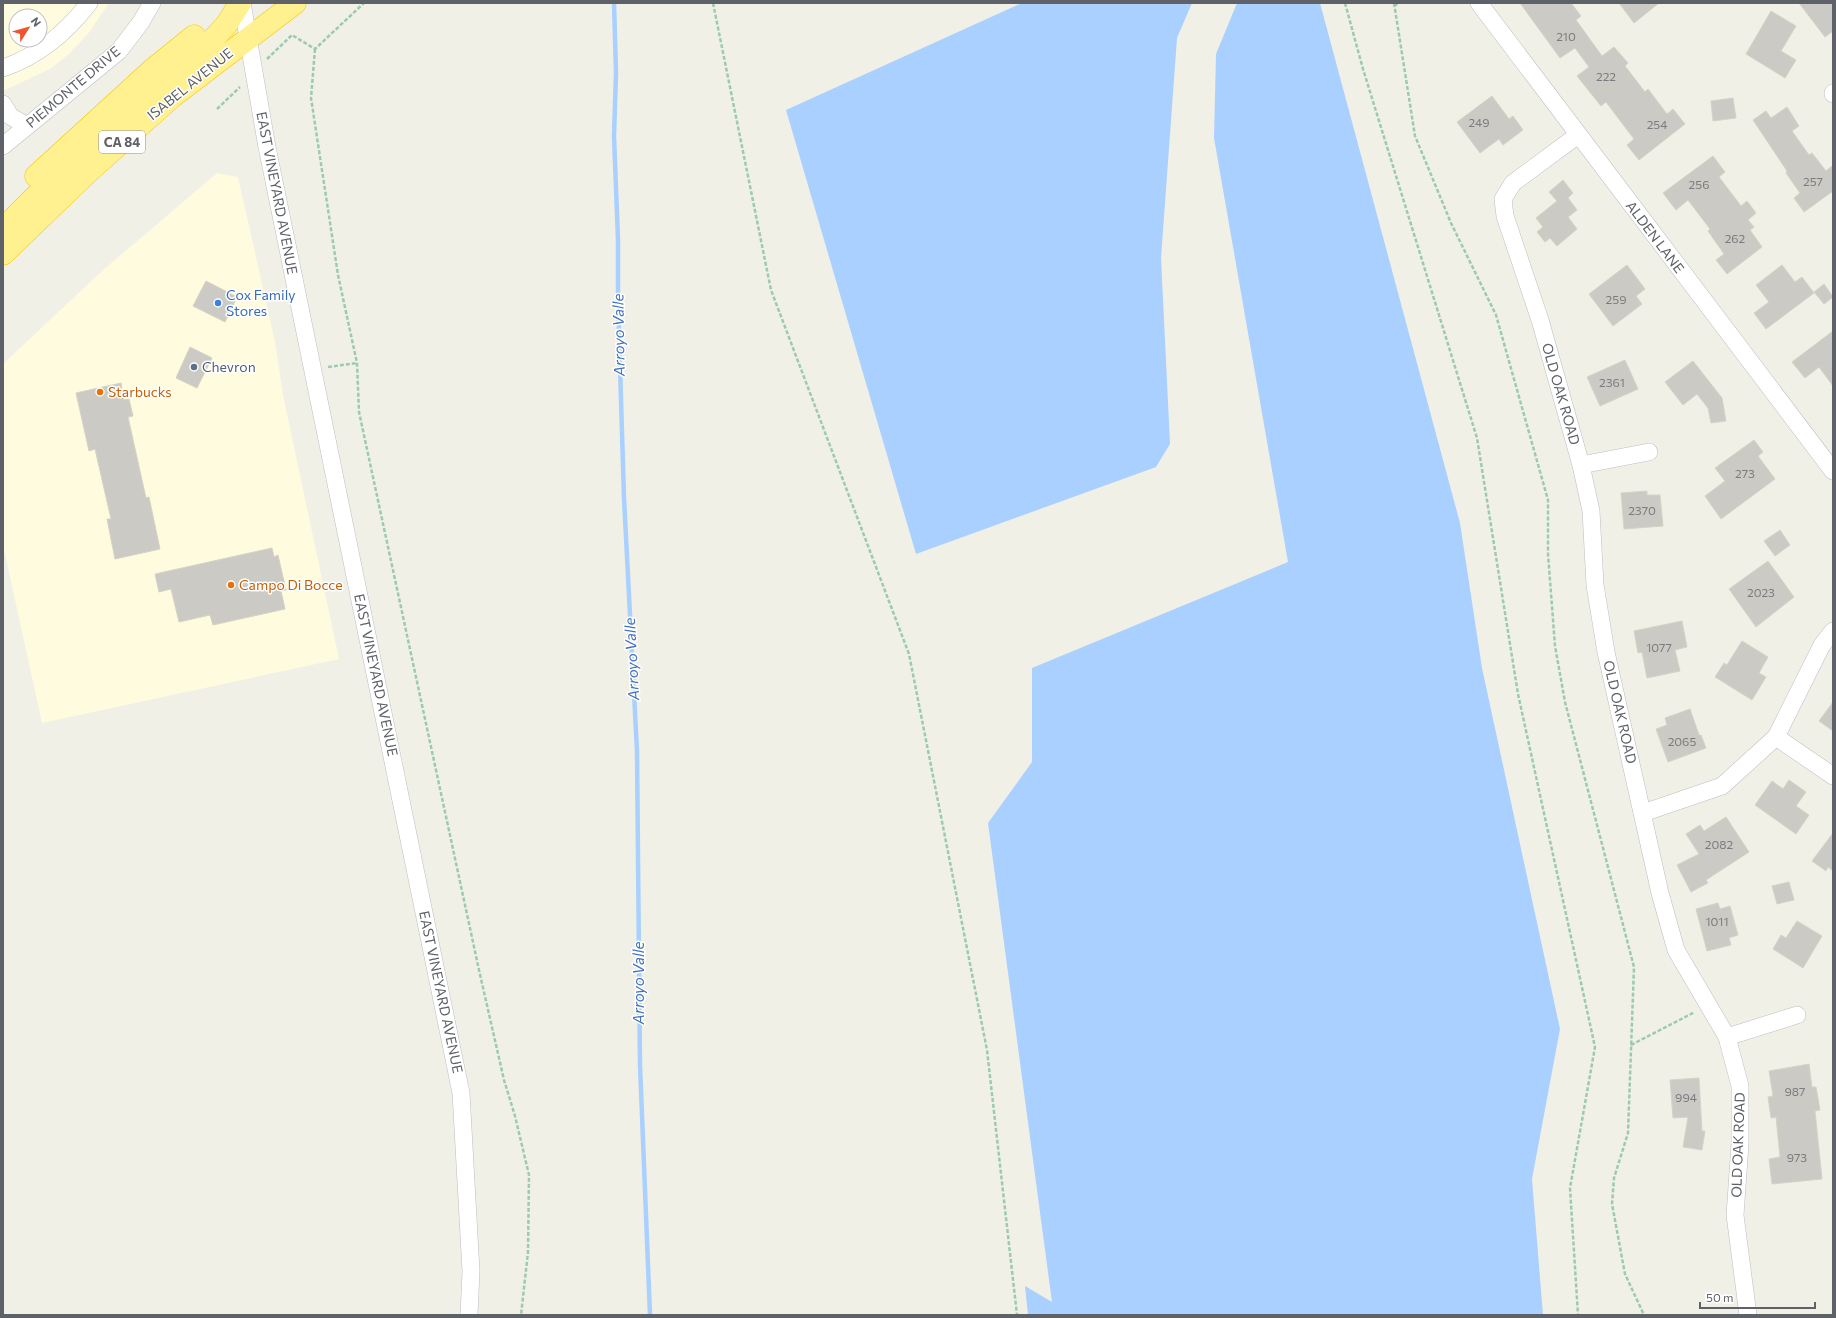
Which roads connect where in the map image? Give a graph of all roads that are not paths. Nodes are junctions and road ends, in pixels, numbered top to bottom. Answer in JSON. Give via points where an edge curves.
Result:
{"nodes":[{"id":1,"x":89,"y":3,"type":"edge"},
{"id":2,"x":152,"y":3,"type":"edge"},
{"id":3,"x":240,"y":3,"type":"edge"},
{"id":4,"x":272,"y":3,"type":"edge"},
{"id":5,"x":295,"y":3,"type":"edge"},
{"id":6,"x":1479,"y":3,"type":"edge"},
{"id":7,"x":248,"y":38,"type":"junction"},
{"id":8,"x":3,"y":68,"type":"edge"},
{"id":9,"x":3,"y":104,"type":"edge"},
{"id":10,"x":27,"y":126,"type":"junction"},
{"id":11,"x":1578,"y":135,"type":"junction"},
{"id":12,"x":3,"y":146,"type":"edge"},
{"id":13,"x":3,"y":207,"type":"edge"},
{"id":14,"x":3,"y":229,"type":"edge"},
{"id":15,"x":3,"y":254,"type":"edge"},
{"id":16,"x":1649,"y":452,"type":"dead end"},
{"id":17,"x":1580,"y":465,"type":"junction"},
{"id":18,"x":1833,"y":471,"type":"edge"},
{"id":19,"x":1833,"y":632,"type":"edge"},
{"id":20,"x":1776,"y":737,"type":"junction"},
{"id":21,"x":1833,"y":776,"type":"edge"},
{"id":22,"x":1643,"y":813,"type":"junction"},
{"id":23,"x":1797,"y":1015,"type":"dead end"},
{"id":24,"x":1727,"y":1037,"type":"junction"},
{"id":25,"x":469,"y":1315,"type":"edge"},
{"id":26,"x":1748,"y":1315,"type":"edge"}],
"edges":[{"from":1,"to":8,"type":"street","via":[[64,31],[42,50]]},
{"from":2,"to":10,"type":"street","name":"PIEMONTE DRIVE","via":[[119,51]]},
{"from":3,"to":7,"type":"street","name":"EAST VINEYARD AVENUE"},
{"from":3,"to":13,"type":"highway","number":"CA 84","via":[[152,70]]},
{"from":3,"to":14,"type":"highway","via":[[215,37],[44,187]]},
{"from":4,"to":7,"type":"highway"},
{"from":5,"to":7,"type":"highway","name":"ISABEL AVENUE","number":"CA 84"},
{"from":6,"to":11,"type":"street","name":"ALDEN LANE"},
{"from":7,"to":15,"type":"highway","name":"ISABEL AVENUE","number":"CA 84","via":[[173,96],[87,173]]},
{"from":7,"to":25,"type":"street","name":"EAST VINEYARD AVENUE","via":[[267,147],[461,1093],[471,1271]]},
{"from":9,"to":10,"type":"street","via":[[10,116]]},
{"from":10,"to":12,"type":"street","name":"PIEMONTE DRIVE"},
{"from":11,"to":17,"type":"street","name":"OLD OAK ROAD","via":[[1513,183],[1503,199],[1505,216],[1540,320]]},
{"from":11,"to":18,"type":"street","name":"ALDEN LANE"},
{"from":16,"to":17,"type":"street"},
{"from":17,"to":22,"type":"street","name":"OLD OAK ROAD","via":[[1591,511],[1595,585],[1606,652]]},
{"from":19,"to":20,"type":"street","via":[[1822,645]]},
{"from":20,"to":21,"type":"street"},
{"from":20,"to":22,"type":"street","via":[[1722,786]]},
{"from":22,"to":24,"type":"street","name":"OLD OAK ROAD","via":[[1660,893],[1676,950]]},
{"from":23,"to":24,"type":"street"},
{"from":24,"to":26,"type":"street","name":"OLD OAK ROAD","via":[[1740,1086],[1740,1144],[1734,1215]]}]}
